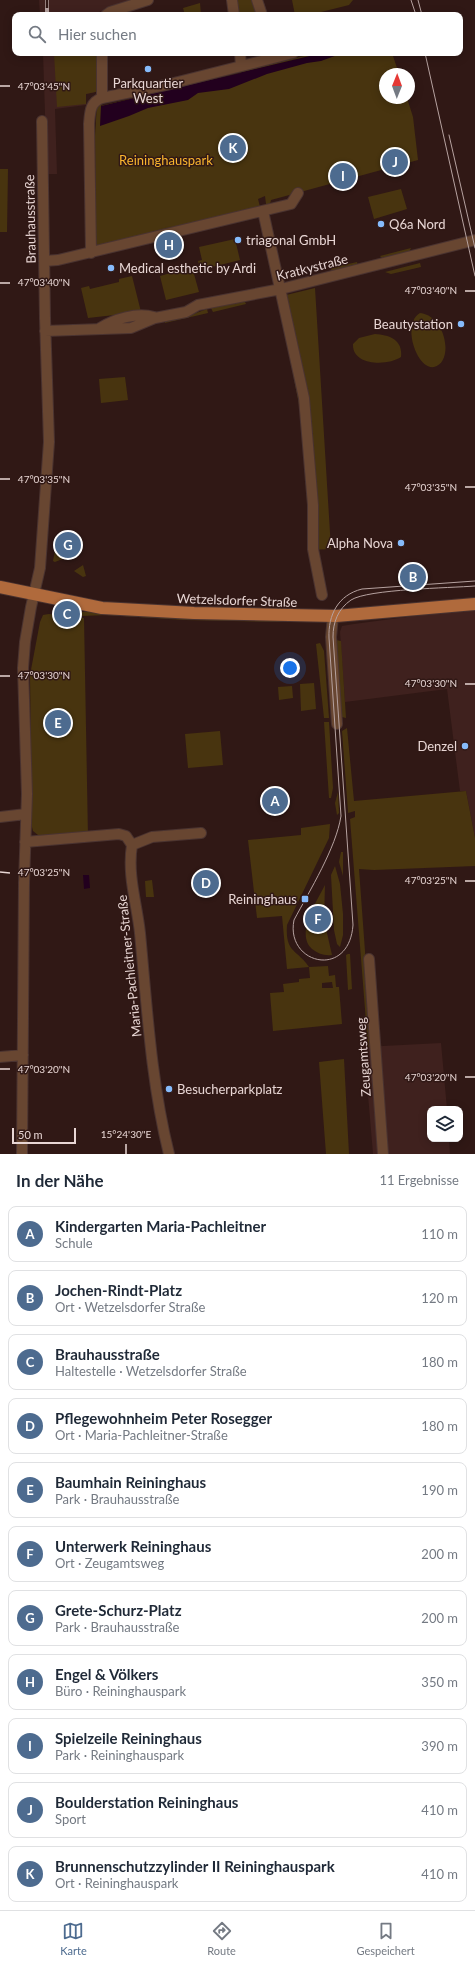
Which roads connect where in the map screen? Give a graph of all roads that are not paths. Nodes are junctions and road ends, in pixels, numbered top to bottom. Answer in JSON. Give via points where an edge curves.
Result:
{"nodes":[{"id":1,"x":148,"y":0,"type":"edge"},
{"id":2,"x":232,"y":0,"type":"edge"},
{"id":3,"x":257,"y":0,"type":"edge"},
{"id":4,"x":110,"y":12,"type":"edge"},
{"id":5,"x":234,"y":12,"type":"edge"},
{"id":6,"x":261,"y":12,"type":"edge"},
{"id":7,"x":102,"y":56,"type":"edge"},
{"id":8,"x":240,"y":56,"type":"edge"},
{"id":9,"x":272,"y":56,"type":"edge"},
{"id":10,"x":241,"y":65,"type":"junction"},
{"id":11,"x":102,"y":98,"type":"junction"},
{"id":12,"x":42,"y":121,"type":"dead end"},
{"id":13,"x":298,"y":193,"type":"dead end"},
{"id":14,"x":263,"y":211,"type":"junction"},
{"id":15,"x":475,"y":240,"type":"edge"},
{"id":16,"x":91,"y":252,"type":"junction"},
{"id":17,"x":44,"y":261,"type":"junction"},
{"id":18,"x":280,"y":289,"type":"junction"},
{"id":19,"x":45,"y":331,"type":"junction"},
{"id":20,"x":0,"y":587,"type":"edge"},
{"id":21,"x":34,"y":593,"type":"junction"},
{"id":22,"x":322,"y":595,"type":"dead end"},
{"id":23,"x":475,"y":604,"type":"edge"},
{"id":24,"x":333,"y":616,"type":"junction"},
{"id":25,"x":337,"y":724,"type":"dead end"},
{"id":26,"x":26,"y":814,"type":"junction"},
{"id":27,"x":0,"y":817,"type":"edge"},
{"id":28,"x":201,"y":833,"type":"dead end"},
{"id":29,"x":25,"y":842,"type":"junction"},
{"id":30,"x":132,"y":845,"type":"junction"},
{"id":31,"x":369,"y":959,"type":"dead end"},
{"id":32,"x":23,"y":1055,"type":"junction"},
{"id":33,"x":0,"y":1057,"type":"edge"},
{"id":34,"x":22,"y":1154,"type":"edge"},
{"id":35,"x":169,"y":1154,"type":"edge"},
{"id":36,"x":383,"y":1154,"type":"edge"}],
"edges":[{"from":1,"to":4,"type":"street"},
{"from":2,"to":5,"type":"street"},
{"from":3,"to":6,"type":"street"},
{"from":7,"to":11,"type":"street"},
{"from":8,"to":10,"type":"street"},
{"from":9,"to":10,"type":"street"},
{"from":10,"to":11,"type":"street","via":[[170,84]]},
{"from":11,"to":16,"type":"street","via":[[92,105],[90,115]]},
{"from":12,"to":17,"type":"street","name":"Brauhausstraße"},
{"from":13,"to":14,"type":"street","via":[[291,204]]},
{"from":14,"to":16,"type":"street"},
{"from":14,"to":18,"type":"street"},
{"from":15,"to":18,"type":"street","name":"Kratkystraße"},
{"from":16,"to":17,"type":"street"},
{"from":17,"to":19,"type":"street","name":"Brauhausstraße"},
{"from":18,"to":19,"type":"street","name":"Kratkystraße","via":[[198,305],[186,312],[156,318],[134,317],[114,321],[100,328]]},
{"from":18,"to":22,"type":"street","via":[[304,398],[313,505],[313,549]]},
{"from":19,"to":21,"type":"street","name":"Brauhausstraße","via":[[49,442],[40,568]]},
{"from":20,"to":21,"type":"main road","name":"Wetzelsdorfer Straße"},
{"from":21,"to":24,"type":"main road","name":"Wetzelsdorfer Straße","via":[[102,608]]},
{"from":21,"to":26,"type":"street","name":"Brauhausstraße","via":[[23,668]]},
{"from":23,"to":24,"type":"main road","name":"Wetzelsdorfer Straße"},
{"from":24,"to":25,"type":"street","via":[[331,637]]},
{"from":26,"to":27,"type":"street"},
{"from":26,"to":29,"type":"street","name":"Brauhausstraße"},
{"from":28,"to":30,"type":"street","via":[[152,837]]},
{"from":29,"to":30,"type":"street","via":[[119,834],[126,836]]},
{"from":29,"to":32,"type":"street","name":"Brauhausstraße"},
{"from":30,"to":35,"type":"street","name":"Maria-Pachleitner-Straße","via":[[130,867],[140,933],[148,1028]]},
{"from":31,"to":36,"type":"street","name":"Zeugamtsweg"},
{"from":32,"to":33,"type":"street"},
{"from":32,"to":34,"type":"street","name":"Brauhausstraße"}]}
